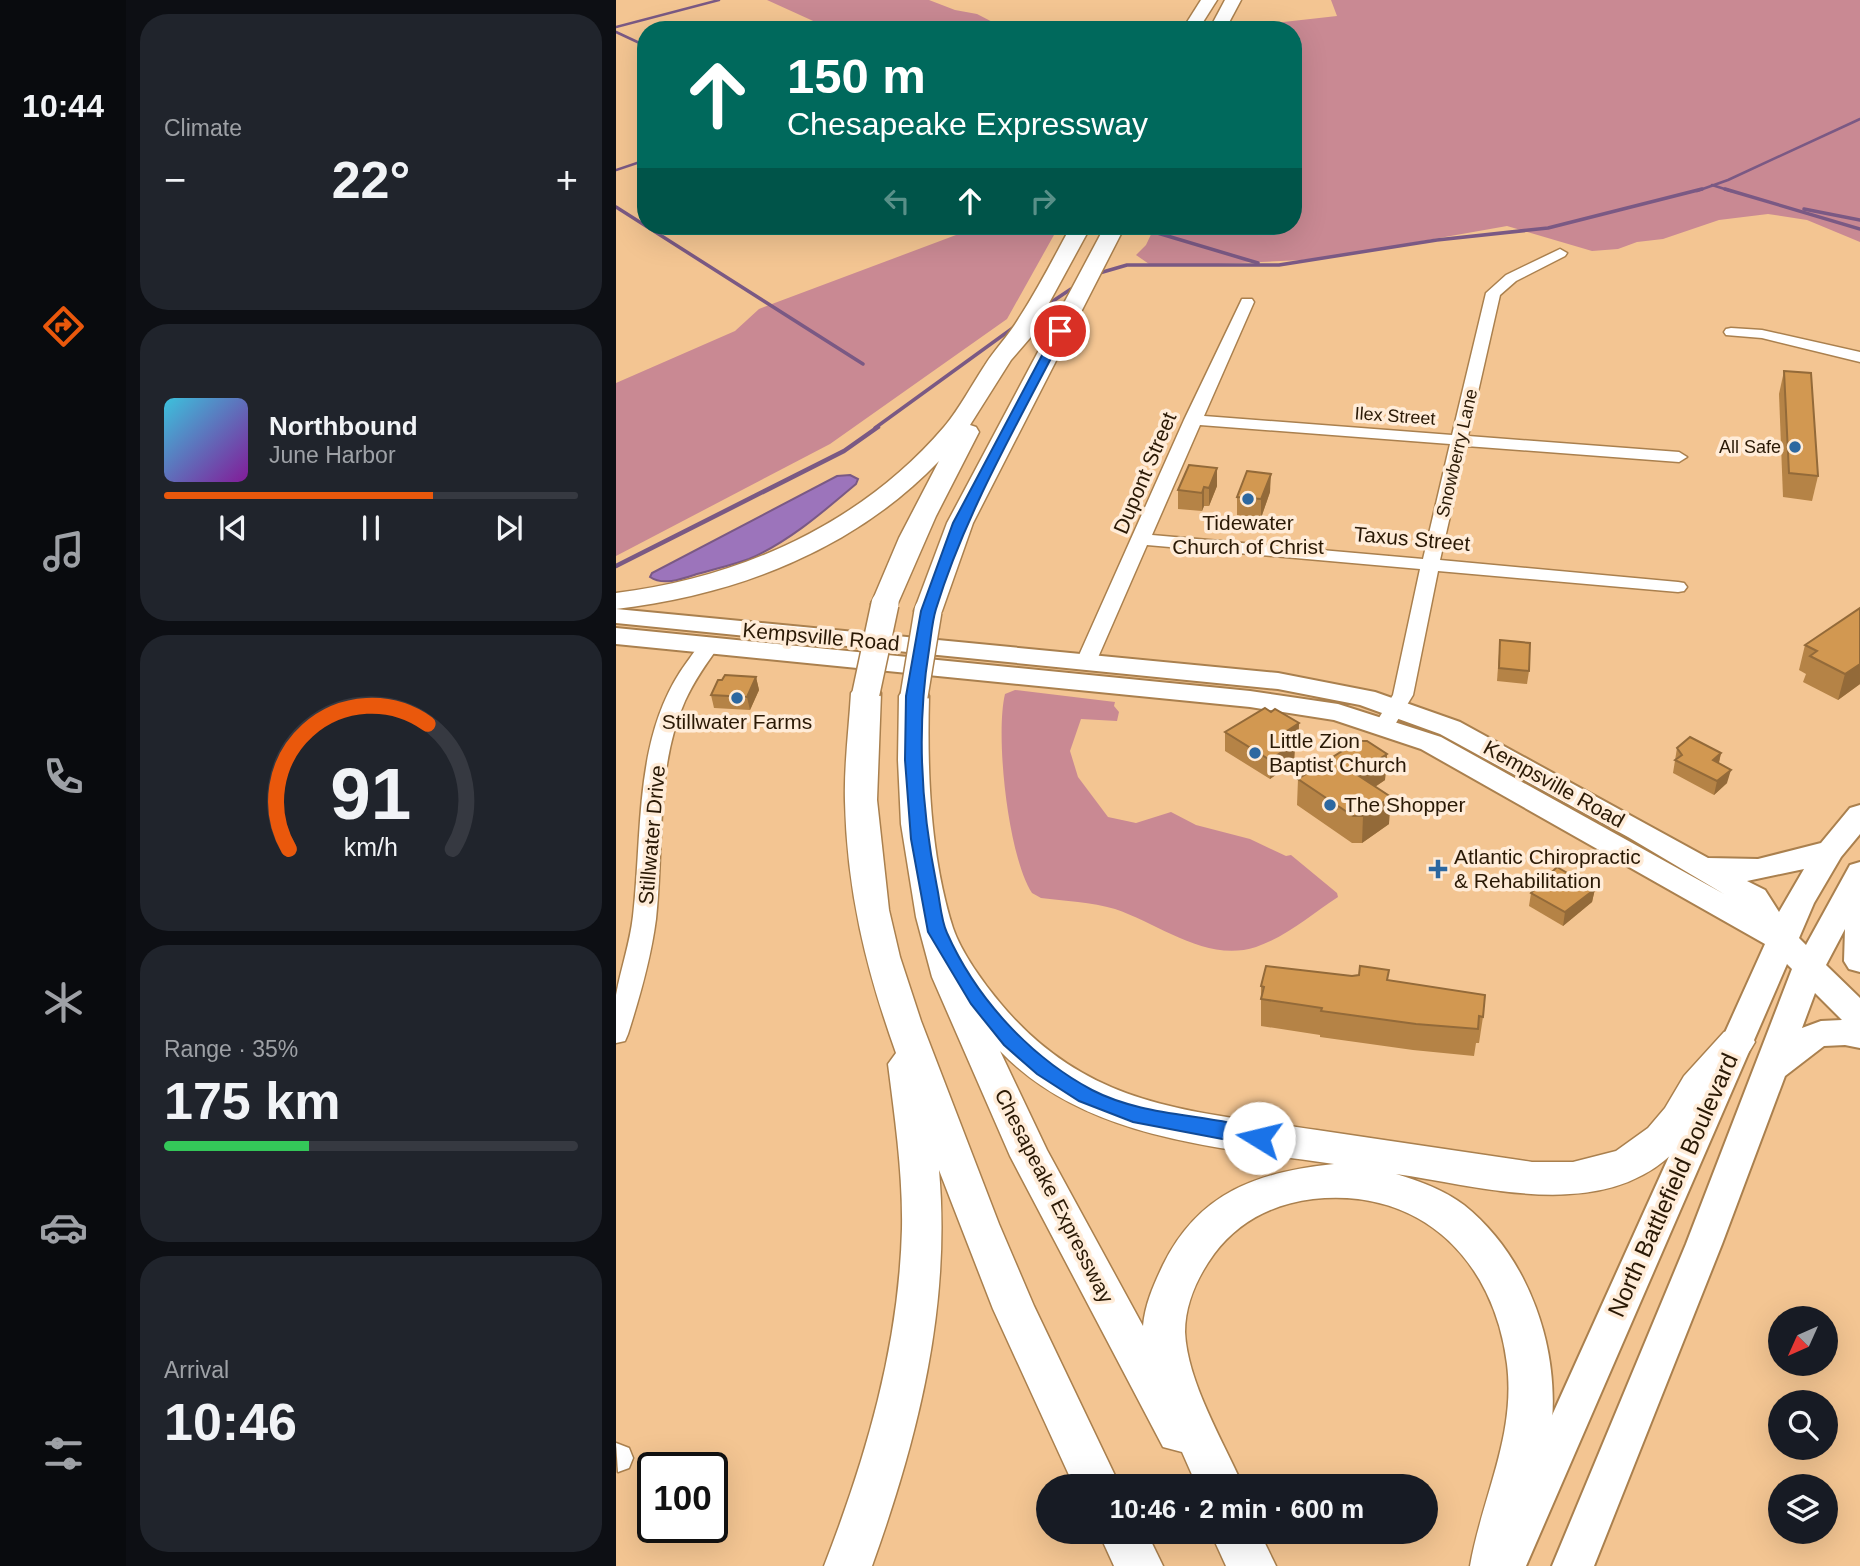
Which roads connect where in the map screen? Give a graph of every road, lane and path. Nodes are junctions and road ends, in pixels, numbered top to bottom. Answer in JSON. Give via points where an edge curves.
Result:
{"nodes":[{"id":1,"x":1209,"y":0,"type":"edge"},
{"id":2,"x":1233,"y":0,"type":"edge"},
{"id":3,"x":1196,"y":21,"type":"edge"},
{"id":4,"x":1222,"y":21,"type":"edge"},
{"id":5,"x":1076,"y":235,"type":"edge"},
{"id":6,"x":1110,"y":235,"type":"edge"},
{"id":7,"x":1560,"y":253,"type":"dead end"},
{"id":8,"x":1247,"y":302,"type":"dead end"},
{"id":9,"x":1029,"y":320,"type":"junction"},
{"id":10,"x":1731,"y":331,"type":"dead end"},
{"id":11,"x":1860,"y":357,"type":"edge"},
{"id":12,"x":1192,"y":420,"type":"junction"},
{"id":13,"x":1460,"y":440,"type":"junction"},
{"id":14,"x":1679,"y":457,"type":"dead end"},
{"id":15,"x":1142,"y":539,"type":"junction"},
{"id":16,"x":1431,"y":564,"type":"junction"},
{"id":17,"x":1678,"y":587,"type":"dead end"},
{"id":18,"x":616,"y":601,"type":"edge"},
{"id":19,"x":616,"y":616,"type":"edge"},
{"id":20,"x":616,"y":636,"type":"edge"},
{"id":21,"x":834,"y":638,"type":"junction"},
{"id":22,"x":709,"y":646,"type":"junction"},
{"id":23,"x":1086,"y":662,"type":"junction"},
{"id":24,"x":1391,"y":717,"type":"junction"},
{"id":25,"x":1860,"y":815,"type":"edge"},
{"id":26,"x":1831,"y":850,"type":"junction"},
{"id":27,"x":1697,"y":863,"type":"junction"},
{"id":28,"x":1860,"y":872,"type":"edge"},
{"id":29,"x":1860,"y":913,"type":"edge"},
{"id":30,"x":937,"y":932,"type":"junction"},
{"id":31,"x":1782,"y":940,"type":"junction"},
{"id":32,"x":1860,"y":961,"type":"edge"},
{"id":33,"x":1809,"y":967,"type":"junction"},
{"id":34,"x":1860,"y":1018,"type":"edge"},
{"id":35,"x":903,"y":1021,"type":"junction"},
{"id":36,"x":616,"y":1034,"type":"edge"},
{"id":37,"x":1860,"y":1036,"type":"edge"},
{"id":38,"x":1737,"y":1042,"type":"junction"},
{"id":39,"x":1770,"y":1068,"type":"junction"},
{"id":40,"x":1091,"y":1474,"type":"edge"},
{"id":41,"x":1201,"y":1474,"type":"edge"},
{"id":42,"x":1215,"y":1474,"type":"edge"},
{"id":43,"x":1128,"y":1544,"type":"edge"},
{"id":44,"x":1242,"y":1544,"type":"edge"},
{"id":45,"x":848,"y":1566,"type":"edge"},
{"id":46,"x":1139,"y":1566,"type":"edge"},
{"id":47,"x":1252,"y":1566,"type":"edge"},
{"id":48,"x":1494,"y":1566,"type":"edge"},
{"id":49,"x":1505,"y":1566,"type":"edge"},
{"id":50,"x":1573,"y":1566,"type":"edge"}],
"edges":[{"from":1,"to":3,"type":"highway"},
{"from":2,"to":4,"type":"highway"},
{"from":5,"to":9,"type":"highway"},
{"from":6,"to":30,"type":"highway","name":"Chesapeake Expressway","bridge":true,"via":[[960,523],[928,611],[914,696],[913,760],[919,839]]},
{"from":7,"to":13,"type":"street","name":"Snowberry Lane","via":[[1511,278],[1493,293]]},
{"from":8,"to":12,"type":"street","name":"Dupont Street"},
{"from":9,"to":18,"type":"highway","via":[[949,436],[849,519],[803,548],[750,571],[691,589]]},
{"from":9,"to":35,"type":"highway","bridge":true,"via":[[902,559],[886,604],[866,693],[861,800],[872,910]]},
{"from":10,"to":11,"type":"street"},
{"from":12,"to":13,"type":"street","name":"Ilex Street"},
{"from":12,"to":15,"type":"street","name":"Dupont Street"},
{"from":13,"to":14,"type":"street","name":"Ilex Street"},
{"from":13,"to":16,"type":"street","name":"Snowberry Lane"},
{"from":15,"to":16,"type":"street","name":"Taxus Street"},
{"from":15,"to":23,"type":"street","name":"Dupont Street"},
{"from":16,"to":17,"type":"street","name":"Taxus Street"},
{"from":16,"to":24,"type":"street","name":"Snowberry Lane","via":[[1403,695]]},
{"from":19,"to":21,"type":"main road","name":"Kempsville Road"},
{"from":20,"to":22,"type":"main road","name":"Kempsville Road"},
{"from":21,"to":22,"type":"main road","via":[[807,643],[732,638]]},
{"from":21,"to":23,"type":"main road","name":"Kempsville Road"},
{"from":22,"to":24,"type":"main road","name":"Kempsville Road"},
{"from":22,"to":36,"type":"street","name":"Stillwater Drive","via":[[695,662],[672,708],[654,774],[640,944]]},
{"from":23,"to":24,"type":"main road","name":"Kempsville Road","via":[[1308,685]]},
{"from":24,"to":27,"type":"main road","name":"Kempsville Road","via":[[1475,740]]},
{"from":24,"to":31,"type":"main road","name":"Kempsville Road"},
{"from":25,"to":26,"type":"main road","name":"North Battlefield Boulevard"},
{"from":26,"to":27,"type":"main road","via":[[1759,871]]},
{"from":26,"to":31,"type":"main road","name":"North Battlefield Boulevard"},
{"from":27,"to":31,"type":"main road","name":"Kempsville Road","via":[[1754,898]]},
{"from":28,"to":33,"type":"main road","name":"North Battlefield Boulevard"},
{"from":29,"to":32,"type":"main road"},
{"from":30,"to":38,"type":"highway","via":[[977,999],[1011,1040],[1044,1068],[1102,1103],[1184,1126],[1532,1178],[1598,1175],[1642,1157],[1676,1124],[1696,1087]]},
{"from":30,"to":41,"type":"highway","name":"Chesapeake Expressway","via":[[963,1008],[1018,1136]]},
{"from":31,"to":33,"type":"main road"},
{"from":31,"to":38,"type":"main road","name":"North Battlefield Boulevard"},
{"from":33,"to":34,"type":"main road"},
{"from":33,"to":39,"type":"main road","name":"North Battlefield Boulevard"},
{"from":35,"to":40,"type":"highway","via":[[1014,1310]]},
{"from":35,"to":45,"type":"highway","via":[[921,1184],[918,1289],[892,1432]]},
{"from":37,"to":39,"type":"main road","via":[[1828,1031],[1796,1046]]},
{"from":38,"to":49,"type":"main road","name":"North Battlefield Boulevard"},
{"from":39,"to":50,"type":"main road","name":"North Battlefield Boulevard"},
{"from":42,"to":48,"type":"highway","via":[[1172,1370],[1164,1334],[1168,1302],[1181,1269],[1221,1219],[1271,1189],[1345,1179],[1382,1183],[1424,1201],[1481,1246],[1498,1270],[1520,1324],[1531,1393],[1530,1419]]},
{"from":43,"to":46,"type":"highway"},
{"from":44,"to":47,"type":"highway"}]}
